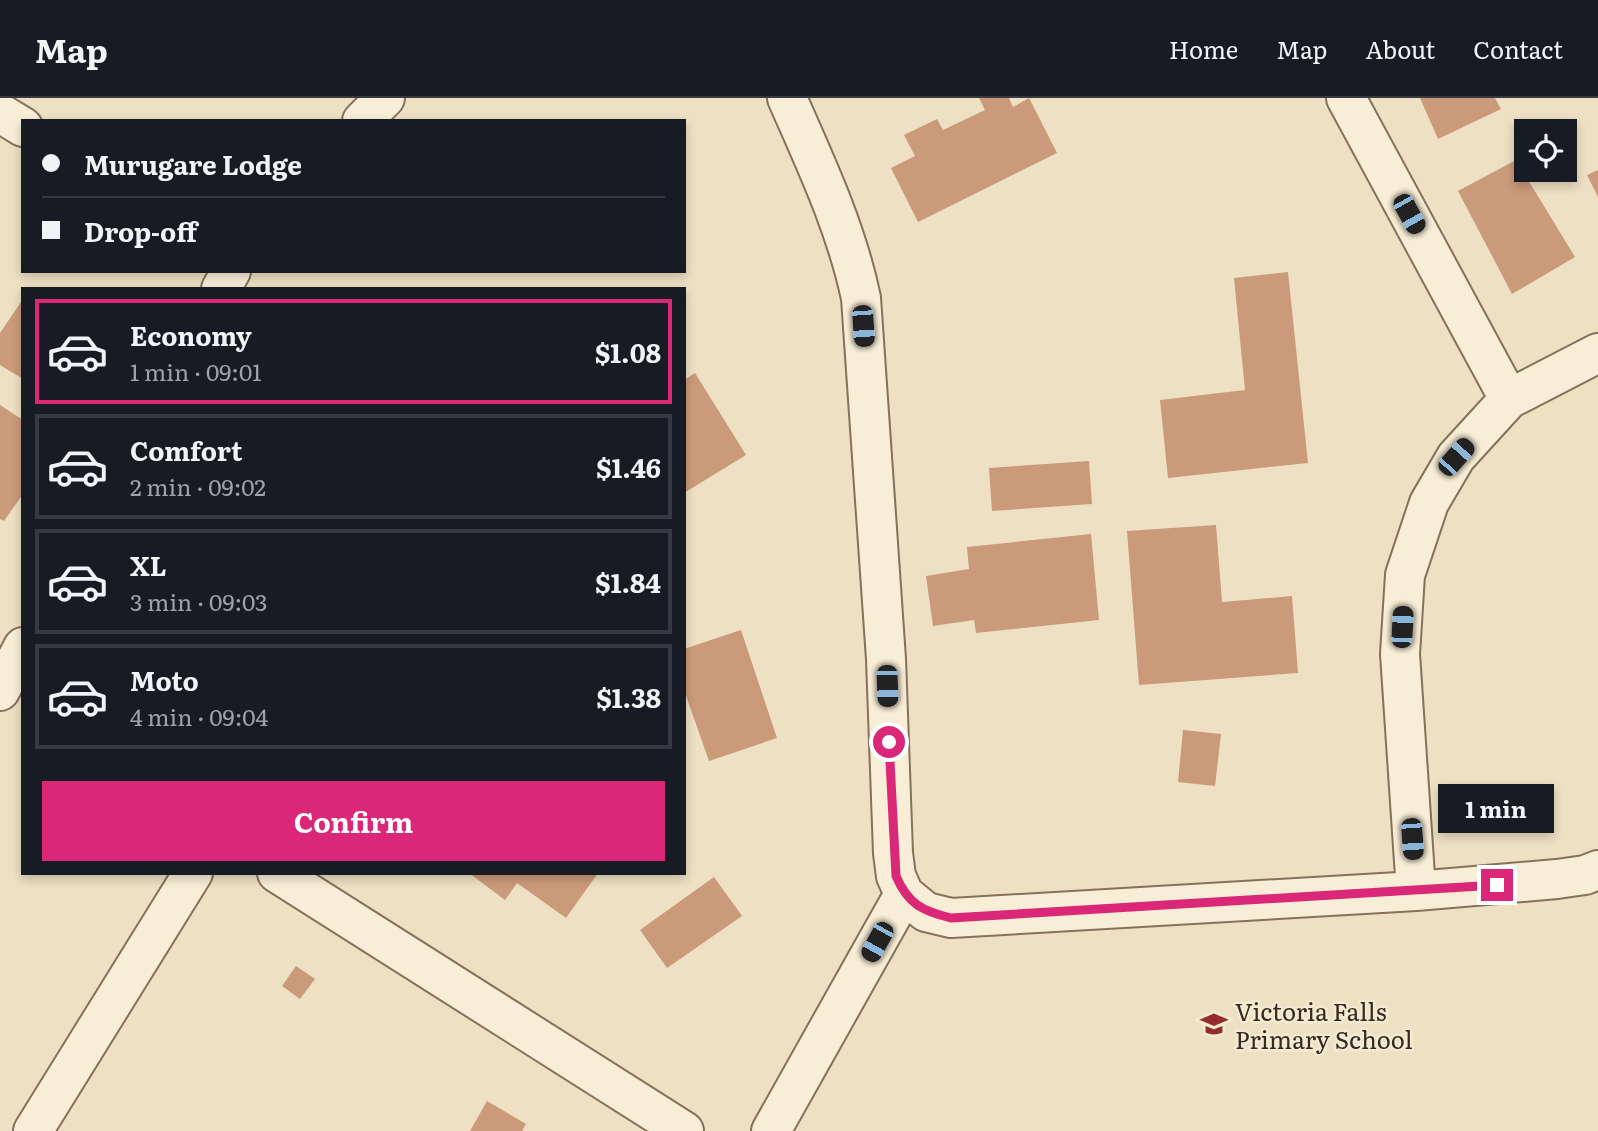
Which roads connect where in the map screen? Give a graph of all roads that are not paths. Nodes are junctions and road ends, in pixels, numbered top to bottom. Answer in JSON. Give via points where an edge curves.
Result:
{"nodes":[{"id":1,"x":386,"y":98,"type":"edge"},
{"id":2,"x":787,"y":98,"type":"edge"},
{"id":3,"x":1346,"y":98,"type":"edge"},
{"id":4,"x":0,"y":113,"type":"edge"},
{"id":5,"x":364,"y":119,"type":"edge"},
{"id":6,"x":21,"y":126,"type":"edge"},
{"id":7,"x":1598,"y":353,"type":"edge"},
{"id":8,"x":1509,"y":399,"type":"junction"},
{"id":9,"x":21,"y":651,"type":"edge"},
{"id":10,"x":0,"y":692,"type":"edge"},
{"id":11,"x":21,"y":707,"type":"edge"},
{"id":12,"x":1598,"y":870,"type":"edge"},
{"id":13,"x":192,"y":875,"type":"edge"},
{"id":14,"x":280,"y":875,"type":"edge"},
{"id":15,"x":1416,"y":891,"type":"junction"},
{"id":16,"x":904,"y":894,"type":"junction"},
{"id":17,"x":33,"y":1131,"type":"edge"},
{"id":18,"x":684,"y":1131,"type":"edge"},
{"id":19,"x":771,"y":1131,"type":"edge"}],
"edges":[{"from":1,"to":5,"type":"street"},
{"from":2,"to":16,"type":"street","via":[[836,210],[861,298],[886,659],[893,853]]},
{"from":3,"to":8,"type":"street"},
{"from":4,"to":6,"type":"street"},
{"from":7,"to":8,"type":"street"},
{"from":8,"to":15,"type":"street","via":[[1456,457],[1429,503],[1405,575],[1400,653]]},
{"from":9,"to":10,"type":"street"},
{"from":10,"to":11,"type":"street"},
{"from":12,"to":15,"type":"street","via":[[1557,879]]},
{"from":13,"to":17,"type":"street"},
{"from":14,"to":18,"type":"street"},
{"from":15,"to":16,"type":"street","via":[[951,918],[926,912]]},
{"from":16,"to":19,"type":"street"}]}
